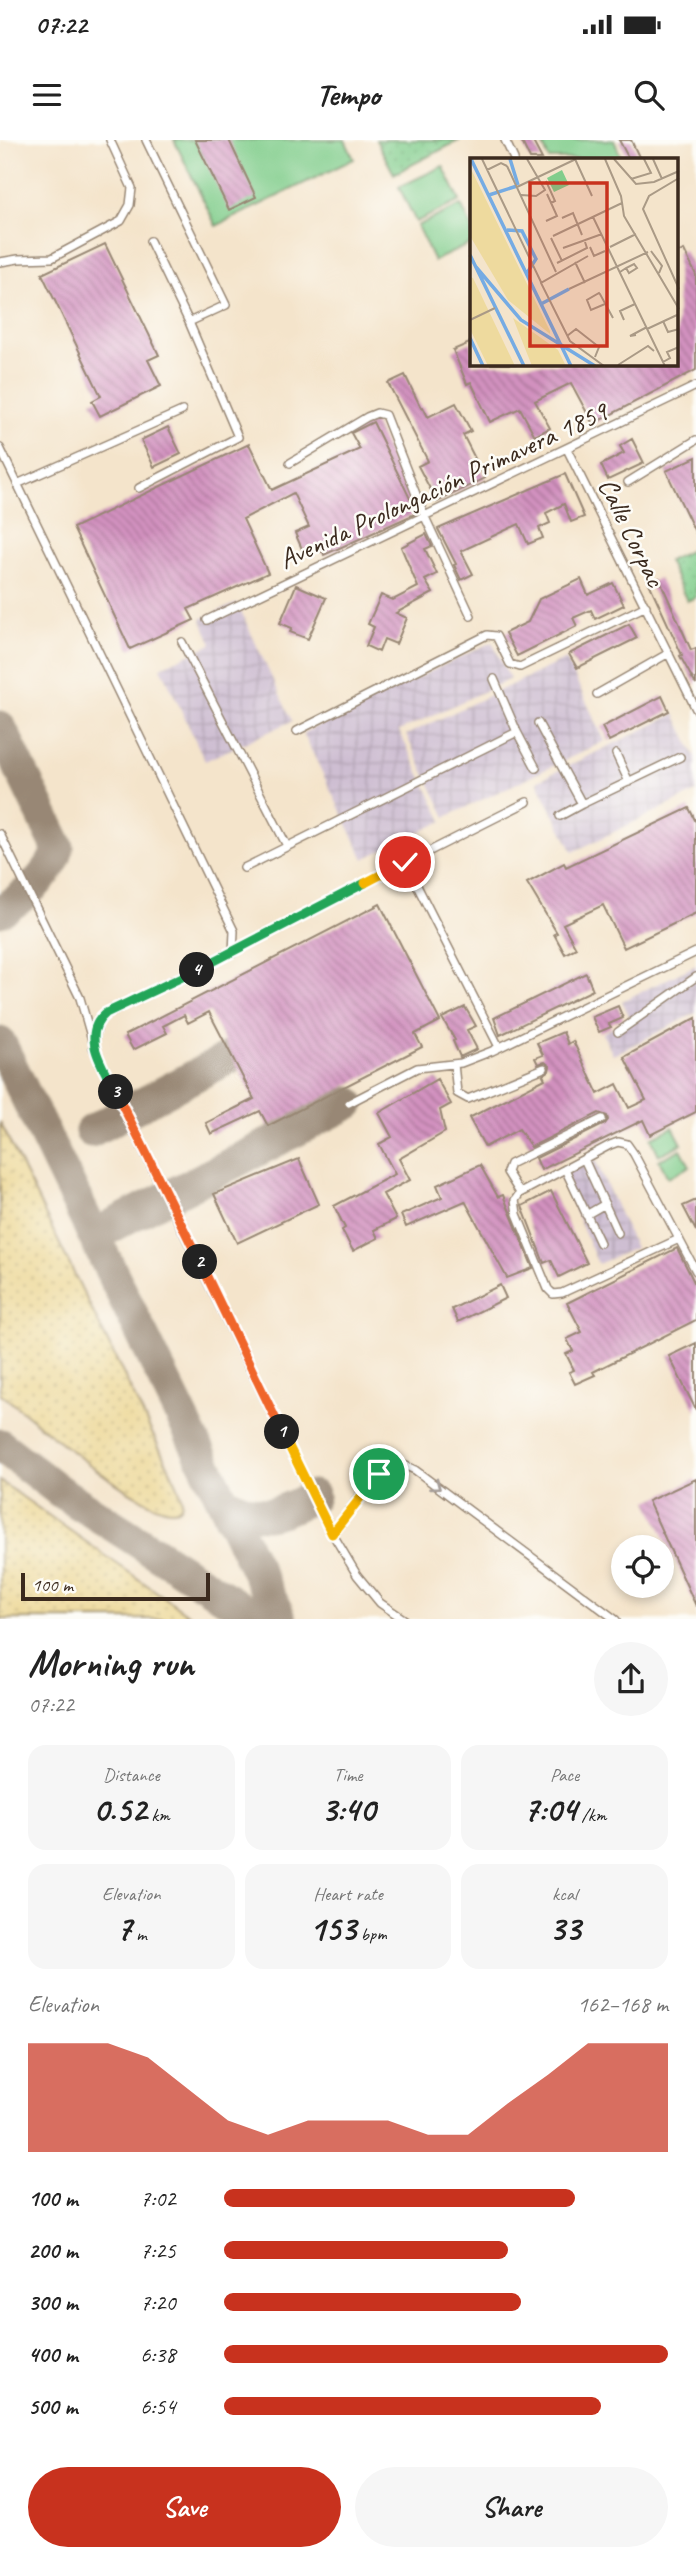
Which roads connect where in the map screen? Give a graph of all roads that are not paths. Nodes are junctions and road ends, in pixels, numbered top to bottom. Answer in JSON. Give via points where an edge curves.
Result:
{"nodes":[{"id":1,"x":110,"y":140,"type":"edge"},
{"id":2,"x":146,"y":140,"type":"edge"},
{"id":3,"x":505,"y":140,"type":"edge"},
{"id":4,"x":514,"y":158,"type":"edge"},
{"id":5,"x":150,"y":241,"type":"dead end"},
{"id":6,"x":0,"y":262,"type":"edge"},
{"id":7,"x":189,"y":322,"type":"junction"},
{"id":8,"x":696,"y":386,"type":"edge"},
{"id":9,"x":182,"y":411,"type":"dead end"},
{"id":10,"x":696,"y":440,"type":"edge"},
{"id":11,"x":0,"y":448,"type":"edge"},
{"id":12,"x":567,"y":450,"type":"junction"},
{"id":13,"x":289,"y":463,"type":"dead end"},
{"id":14,"x":628,"y":482,"type":"dead end"},
{"id":15,"x":17,"y":484,"type":"junction"},
{"id":16,"x":139,"y":488,"type":"dead end"},
{"id":17,"x":425,"y":517,"type":"junction"},
{"id":18,"x":646,"y":606,"type":"junction"},
{"id":19,"x":471,"y":616,"type":"dead end"},
{"id":20,"x":207,"y":620,"type":"dead end"},
{"id":21,"x":182,"y":642,"type":"dead end"},
{"id":22,"x":669,"y":653,"type":"junction"},
{"id":23,"x":494,"y":679,"type":"dead end"},
{"id":24,"x":597,"y":694,"type":"dead end"},
{"id":25,"x":696,"y":709,"type":"edge"},
{"id":26,"x":538,"y":723,"type":"dead end"},
{"id":27,"x":297,"y":731,"type":"dead end"},
{"id":28,"x":517,"y":732,"type":"junction"},
{"id":29,"x":616,"y":754,"type":"dead end"},
{"id":30,"x":680,"y":757,"type":"dead end"},
{"id":31,"x":537,"y":768,"type":"dead end"},
{"id":32,"x":629,"y":782,"type":"junction"},
{"id":33,"x":527,"y":803,"type":"dead end"},
{"id":34,"x":582,"y":804,"type":"junction"},
{"id":35,"x":560,"y":816,"type":"dead end"},
{"id":36,"x":0,"y":834,"type":"edge"},
{"id":37,"x":287,"y":846,"type":"junction"},
{"id":38,"x":405,"y":862,"type":"junction"},
{"id":39,"x":244,"y":868,"type":"dead end"},
{"id":40,"x":696,"y":952,"type":"edge"},
{"id":41,"x":233,"y":953,"type":"junction"},
{"id":42,"x":696,"y":977,"type":"edge"},
{"id":43,"x":618,"y":1032,"type":"dead end"},
{"id":44,"x":93,"y":1047,"type":"junction"},
{"id":45,"x":496,"y":1049,"type":"junction"},
{"id":46,"x":454,"y":1064,"type":"junction"},
{"id":47,"x":544,"y":1068,"type":"dead end"},
{"id":48,"x":349,"y":1103,"type":"dead end"},
{"id":49,"x":602,"y":1119,"type":"dead end"},
{"id":50,"x":584,"y":1159,"type":"junction"},
{"id":51,"x":565,"y":1169,"type":"junction"},
{"id":52,"x":520,"y":1193,"type":"junction"},
{"id":53,"x":605,"y":1205,"type":"junction"},
{"id":54,"x":586,"y":1215,"type":"junction"},
{"id":55,"x":618,"y":1233,"type":"dead end"},
{"id":56,"x":679,"y":1238,"type":"junction"},
{"id":57,"x":600,"y":1243,"type":"dead end"},
{"id":58,"x":696,"y":1271,"type":"edge"},
{"id":59,"x":332,"y":1534,"type":"junction"},
{"id":60,"x":405,"y":1619,"type":"edge"},
{"id":61,"x":615,"y":1619,"type":"edge"}],
"edges":[{"from":1,"to":6,"type":"lane","via":[[132,188],[121,221],[52,258]]},
{"from":2,"to":7,"type":"lane","via":[[226,305]]},
{"from":3,"to":4,"type":"lane"},
{"from":5,"to":7,"type":"lane"},
{"from":7,"to":16,"type":"lane","via":[[238,437]]},
{"from":8,"to":12,"type":"lane","name":"Avenida Prolongación Primavera 1859"},
{"from":9,"to":15,"type":"lane"},
{"from":10,"to":14,"type":"lane"},
{"from":11,"to":15,"type":"lane"},
{"from":12,"to":17,"type":"lane","name":"Avenida Prolongación Primavera 1859"},
{"from":12,"to":18,"type":"lane","name":"Calle Corpac"},
{"from":13,"to":17,"type":"lane","via":[[367,417],[385,415]]},
{"from":15,"to":41,"type":"lane","via":[[234,931]]},
{"from":17,"to":19,"type":"lane"},
{"from":17,"to":20,"type":"lane","name":"Avenida Prolongación Primavera 1859"},
{"from":18,"to":22,"type":"lane","name":"Calle Corpac"},
{"from":18,"to":27,"type":"lane","via":[[520,667],[510,664],[496,636],[487,635]]},
{"from":21,"to":37,"type":"lane"},
{"from":22,"to":24,"type":"lane"},
{"from":22,"to":25,"type":"lane","name":"Calle Corpac"},
{"from":23,"to":28,"type":"lane"},
{"from":26,"to":34,"type":"lane"},
{"from":28,"to":31,"type":"lane"},
{"from":28,"to":37,"type":"lane"},
{"from":29,"to":32,"type":"lane"},
{"from":30,"to":32,"type":"lane"},
{"from":32,"to":34,"type":"lane"},
{"from":33,"to":38,"type":"lane"},
{"from":34,"to":35,"type":"lane"},
{"from":36,"to":44,"type":"lane","via":[[80,998]]},
{"from":37,"to":39,"type":"lane"},
{"from":38,"to":41,"type":"lane"},
{"from":38,"to":45,"type":"lane"},
{"from":40,"to":45,"type":"lane"},
{"from":41,"to":44,"type":"lane","via":[[106,1013],[95,1030]]},
{"from":42,"to":43,"type":"lane"},
{"from":44,"to":59,"type":"lane"},
{"from":45,"to":46,"type":"lane"},
{"from":46,"to":47,"type":"lane","via":[[457,1093],[468,1099]]},
{"from":46,"to":48,"type":"lane","via":[[417,1068]]},
{"from":49,"to":52,"type":"lane","via":[[510,1164],[507,1172]]},
{"from":50,"to":51,"type":"lane"},
{"from":50,"to":53,"type":"lane"},
{"from":50,"to":56,"type":"lane","via":[[618,1142],[626,1144]]},
{"from":51,"to":52,"type":"lane"},
{"from":51,"to":54,"type":"lane"},
{"from":52,"to":56,"type":"lane","via":[[517,1214],[553,1294]]},
{"from":53,"to":54,"type":"lane"},
{"from":53,"to":55,"type":"lane"},
{"from":54,"to":57,"type":"lane"},
{"from":56,"to":58,"type":"lane"},
{"from":59,"to":60,"type":"lane","via":[[380,1603]]},
{"from":59,"to":61,"type":"lane","one_way":true,"via":[[379,1474],[402,1464]]}]}
